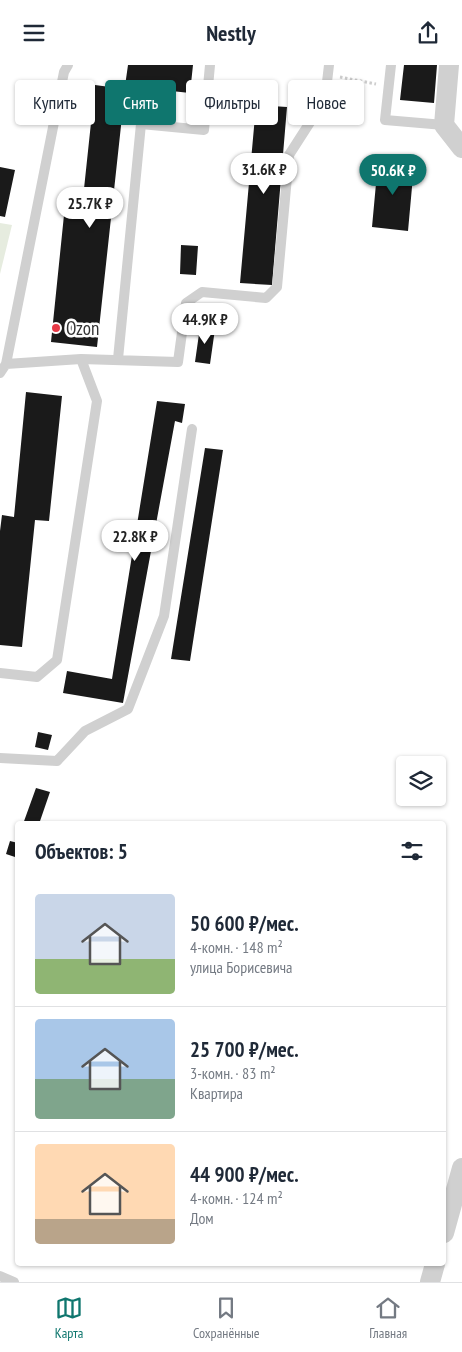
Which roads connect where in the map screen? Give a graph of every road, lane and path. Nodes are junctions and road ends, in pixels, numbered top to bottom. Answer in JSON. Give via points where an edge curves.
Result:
{"nodes":[{"id":1,"x":68,"y":65,"type":"edge"},
{"id":2,"x":210,"y":65,"type":"edge"},
{"id":3,"x":329,"y":65,"type":"edge"},
{"id":4,"x":391,"y":65,"type":"edge"},
{"id":5,"x":449,"y":65,"type":"edge"},
{"id":6,"x":337,"y":76,"type":"dead end"},
{"id":7,"x":380,"y":84,"type":"dead end"},
{"id":8,"x":444,"y":125,"type":"junction"},
{"id":9,"x":462,"y":149,"type":"edge"},
{"id":10,"x":81,"y":359,"type":"junction"},
{"id":11,"x":118,"y":359,"type":"junction"},
{"id":12,"x":6,"y":364,"type":"junction"},
{"id":13,"x":0,"y":373,"type":"edge"},
{"id":14,"x":192,"y":429,"type":"dead end"},
{"id":15,"x":0,"y":673,"type":"edge"},
{"id":16,"x":0,"y":758,"type":"edge"},
{"id":17,"x":462,"y":1168,"type":"edge"},
{"id":18,"x":446,"y":1226,"type":"edge"},
{"id":19,"x":434,"y":1266,"type":"edge"},
{"id":20,"x":0,"y":1276,"type":"edge"},
{"id":21,"x":14,"y":1282,"type":"edge"},
{"id":22,"x":430,"y":1282,"type":"edge"}],
"edges":[{"from":1,"to":12,"type":"lane"},
{"from":2,"to":11,"type":"lane","via":[[204,131],[141,124]]},
{"from":3,"to":11,"type":"lane","via":[[326,99],[288,155],[277,287],[266,298],[202,292],[186,303],[178,362]]},
{"from":4,"to":8,"type":"lane","via":[[385,120]]},
{"from":5,"to":8,"type":"street"},
{"from":6,"to":7,"type":"path"},
{"from":8,"to":9,"type":"street"},
{"from":10,"to":11,"type":"lane"},
{"from":10,"to":12,"type":"lane"},
{"from":10,"to":15,"type":"lane","via":[[97,401],[57,660],[37,677]]},
{"from":12,"to":13,"type":"lane"},
{"from":14,"to":16,"type":"lane","via":[[164,616],[128,709],[85,731],[57,761]]},
{"from":17,"to":18,"type":"street"},
{"from":19,"to":22,"type":"street"},
{"from":20,"to":21,"type":"lane"}]}
